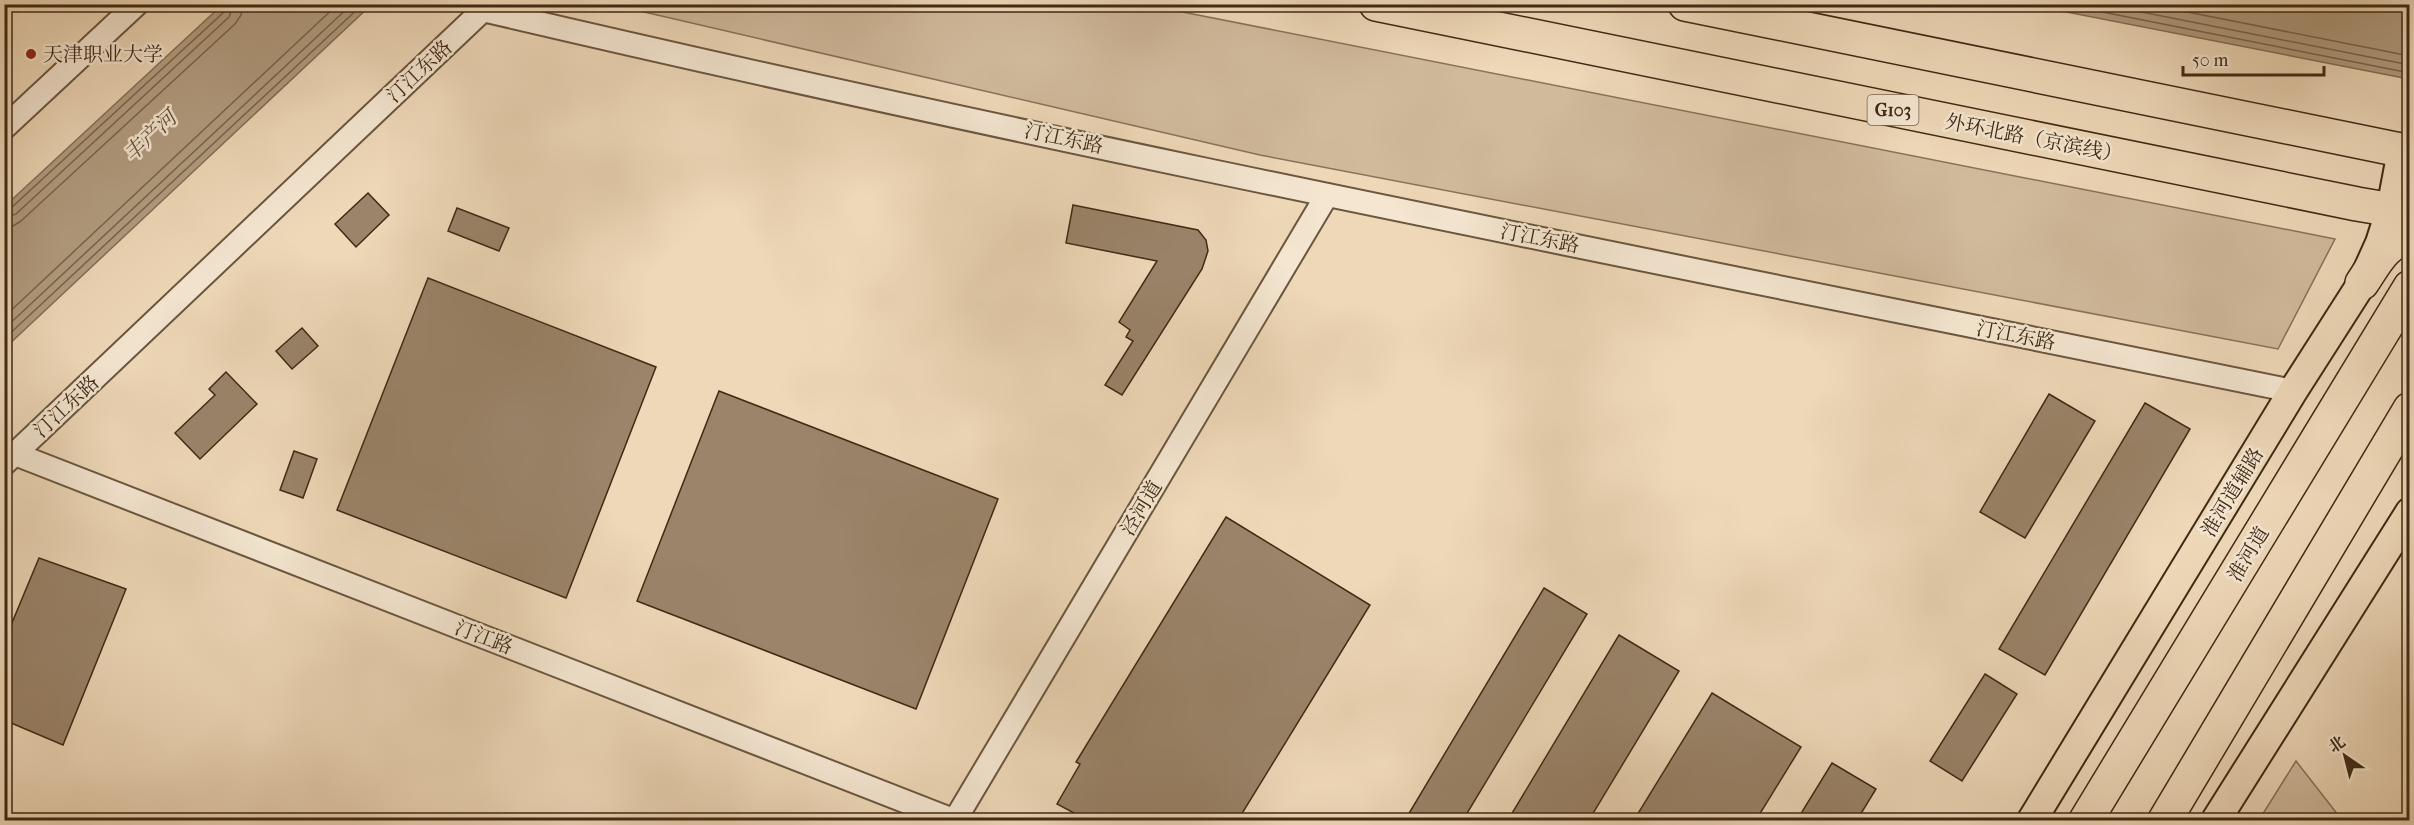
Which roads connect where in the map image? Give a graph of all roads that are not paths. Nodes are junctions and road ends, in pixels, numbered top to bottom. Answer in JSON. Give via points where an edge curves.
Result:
{"nodes":[{"id":1,"x":136,"y":4,"type":"edge"},
{"id":2,"x":459,"y":4,"type":"edge"},
{"id":3,"x":1376,"y":4,"type":"edge"},
{"id":4,"x":1685,"y":4,"type":"edge"},
{"id":5,"x":483,"y":10,"type":"junction"},
{"id":6,"x":4,"y":128,"type":"edge"},
{"id":7,"x":2406,"y":152,"type":"edge"},
{"id":8,"x":1327,"y":195,"type":"junction"},
{"id":9,"x":2400,"y":211,"type":"edge"},
{"id":10,"x":2409,"y":236,"type":"edge"},
{"id":11,"x":2362,"y":283,"type":"junction"},
{"id":12,"x":2409,"y":287,"type":"edge"},
{"id":13,"x":2293,"y":391,"type":"junction"},
{"id":14,"x":2409,"y":409,"type":"edge"},
{"id":15,"x":10,"y":459,"type":"edge"},
{"id":16,"x":2409,"y":512,"type":"edge"},
{"id":17,"x":2170,"y":814,"type":"edge"},
{"id":18,"x":954,"y":820,"type":"edge"},
{"id":19,"x":2032,"y":820,"type":"edge"},
{"id":20,"x":2086,"y":820,"type":"edge"},
{"id":21,"x":2216,"y":820,"type":"edge"}],
"edges":[{"from":1,"to":6,"type":"street"},
{"from":2,"to":5,"type":"street"},
{"from":3,"to":9,"type":"highway","name":"外环北路（京滨线）","number":"G103"},
{"from":4,"to":7,"type":"highway"},
{"from":5,"to":8,"type":"street","name":"汀江东路"},
{"from":5,"to":15,"type":"street","name":"汀江东路"},
{"from":7,"to":9,"type":"main road","name":"淮河道辅路"},
{"from":8,"to":13,"type":"street","name":"汀江东路"},
{"from":8,"to":18,"type":"street","name":"泾河道"},
{"from":9,"to":11,"type":"main road","name":"淮河道辅路"},
{"from":10,"to":11,"type":"highway","via":[[2386,248]]},
{"from":11,"to":13,"type":"main road","name":"淮河道辅路"},
{"from":12,"to":20,"type":"highway","name":"淮河道"},
{"from":13,"to":19,"type":"main road","name":"淮河道辅路"},
{"from":14,"to":17,"type":"highway"},
{"from":15,"to":18,"type":"street","name":"汀江路"},
{"from":16,"to":21,"type":"main road"}]}
